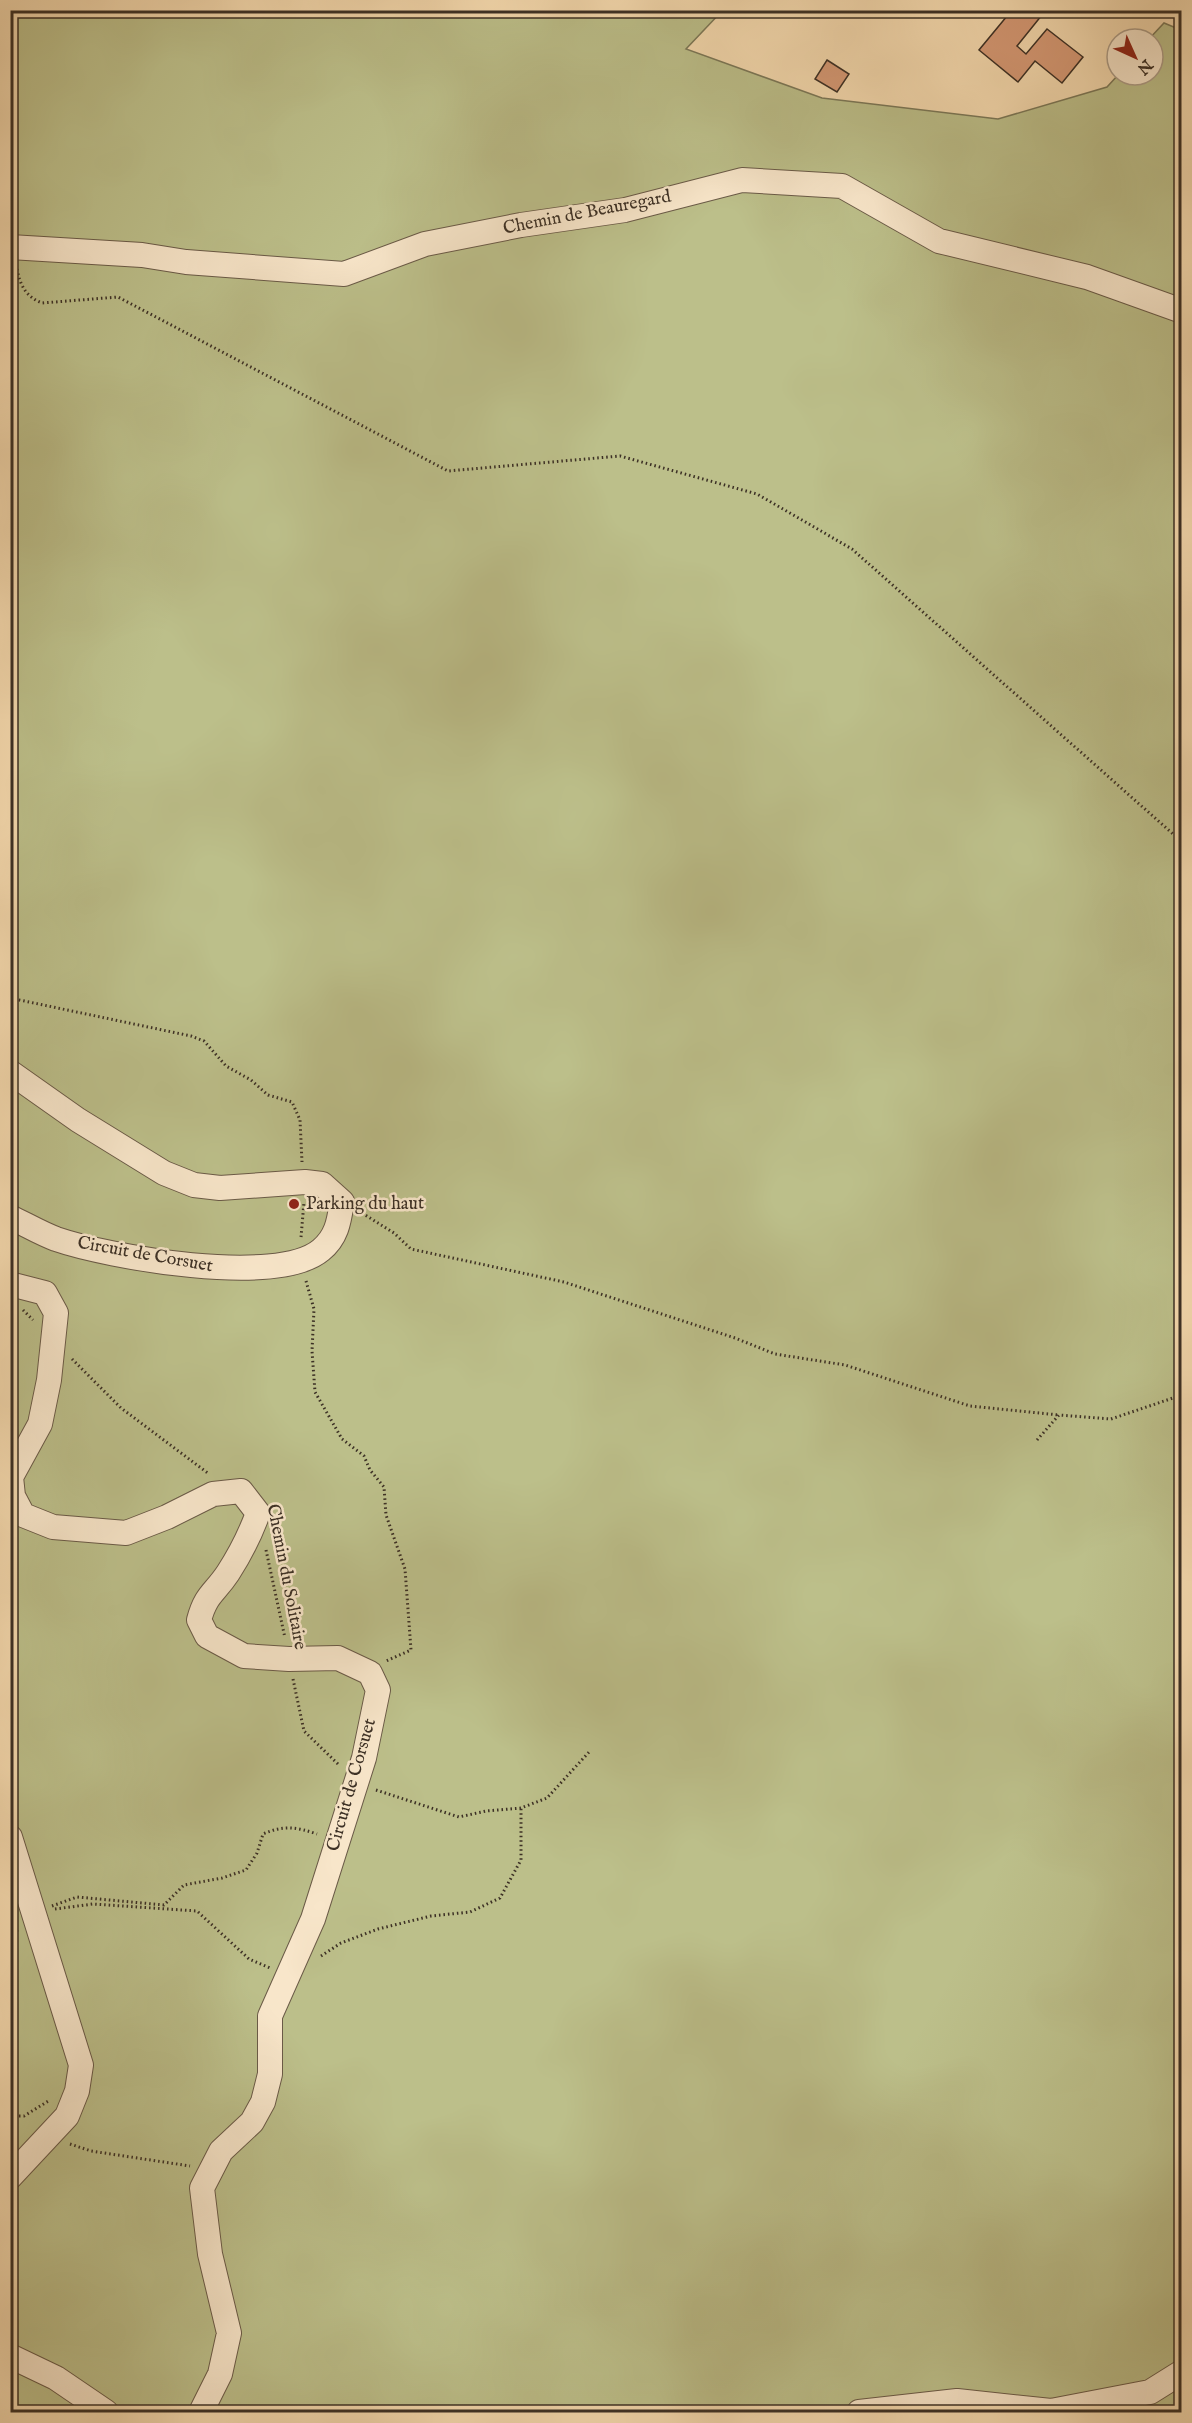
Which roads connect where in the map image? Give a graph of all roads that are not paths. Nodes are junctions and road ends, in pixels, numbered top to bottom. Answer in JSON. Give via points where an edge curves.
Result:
{"nodes":[{"id":1,"x":12,"y":247,"type":"edge"},
{"id":2,"x":1182,"y":311,"type":"edge"},
{"id":3,"x":10,"y":1072,"type":"edge"},
{"id":4,"x":10,"y":1217,"type":"edge"},
{"id":5,"x":14,"y":1294,"type":"edge"},
{"id":6,"x":10,"y":1838,"type":"edge"},
{"id":7,"x":10,"y":2177,"type":"edge"},
{"id":8,"x":10,"y":2356,"type":"edge"},
{"id":9,"x":1182,"y":2372,"type":"edge"},
{"id":10,"x":106,"y":2412,"type":"edge"},
{"id":11,"x":201,"y":2412,"type":"edge"},
{"id":12,"x":859,"y":2412,"type":"edge"}],
"edges":[{"from":1,"to":2,"type":"street","name":"Chemin de Beauregard","via":[[344,274],[425,244],[625,210],[742,180],[842,186],[939,241],[1087,277]]},
{"from":3,"to":4,"type":"street","name":"Circuit de Corsuet","via":[[132,1155],[194,1185],[220,1188],[322,1184],[337,1196],[338,1229],[320,1251],[299,1260],[262,1268],[214,1268],[133,1257],[56,1239]]},
{"from":5,"to":11,"type":"street","name":"Circuit de Corsuet","via":[[45,1293],[56,1313],[40,1424],[11,1477],[13,1496],[23,1515],[53,1527],[126,1533],[213,1494],[242,1491],[258,1513],[248,1540],[204,1602],[199,1620],[207,1636],[244,1656],[339,1658],[370,1673],[378,1690],[364,1758],[313,1919],[270,2016],[270,2074],[263,2102],[252,2122],[221,2151],[202,2188],[210,2254],[229,2333],[220,2374]]},
{"from":6,"to":7,"type":"street","via":[[81,2065],[77,2091],[67,2116]]},
{"from":8,"to":10,"type":"street","via":[[56,2378]]},
{"from":9,"to":12,"type":"street","via":[[1150,2392],[1051,2411],[957,2402]]}]}
